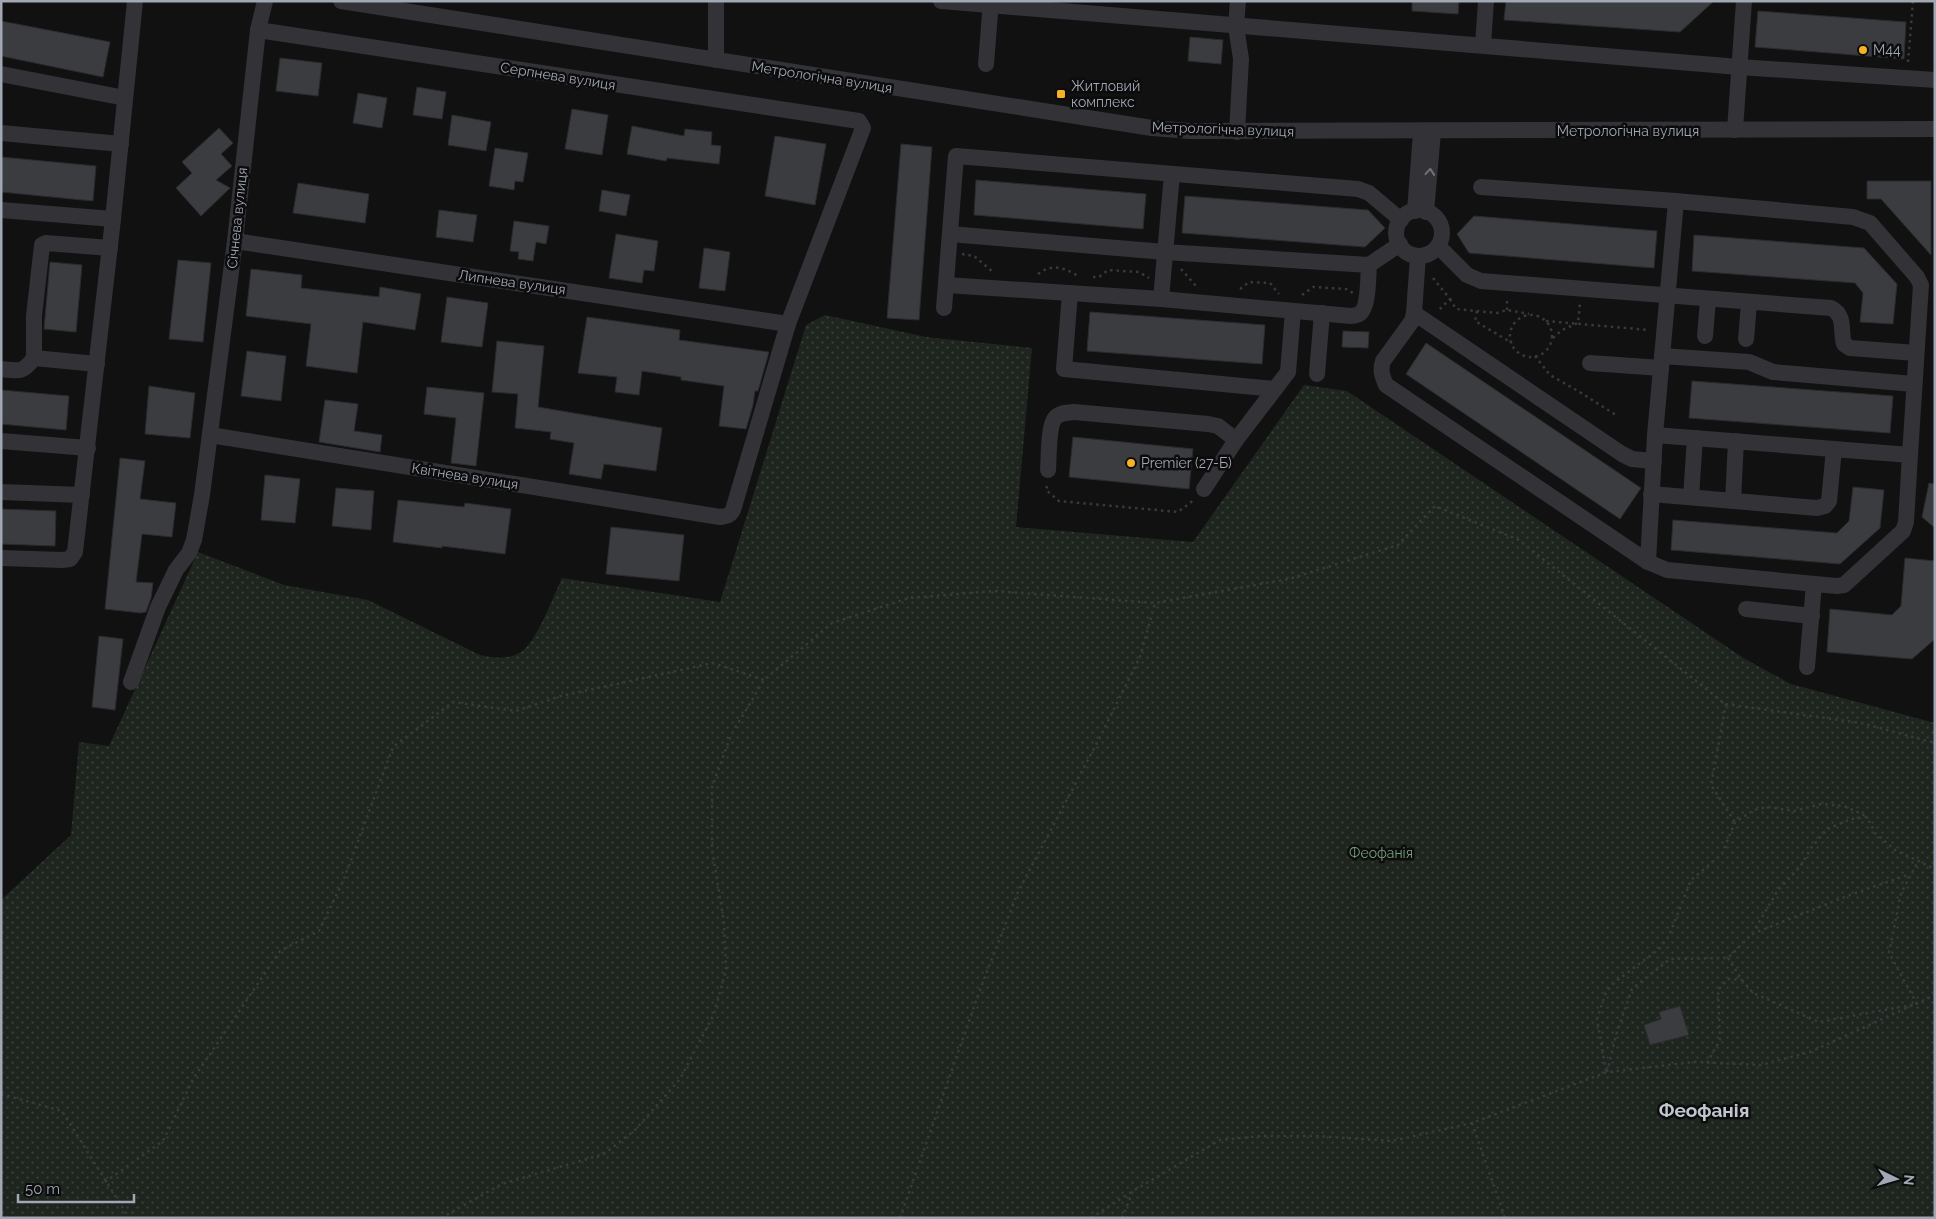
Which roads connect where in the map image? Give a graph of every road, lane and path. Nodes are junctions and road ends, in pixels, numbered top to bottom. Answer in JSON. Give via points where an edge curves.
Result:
{"nodes":[{"id":1,"x":135,"y":1,"type":"edge"},
{"id":2,"x":265,"y":1,"type":"edge"},
{"id":3,"x":340,"y":1,"type":"edge"},
{"id":4,"x":716,"y":1,"type":"edge"},
{"id":5,"x":941,"y":1,"type":"edge"},
{"id":6,"x":1238,"y":1,"type":"edge"},
{"id":7,"x":1486,"y":1,"type":"edge"},
{"id":8,"x":1744,"y":1,"type":"edge"},
{"id":9,"x":1913,"y":1,"type":"edge"},
{"id":10,"x":991,"y":3,"type":"edge"},
{"id":11,"x":1236,"y":26,"type":"junction"},
{"id":12,"x":258,"y":30,"type":"junction"},
{"id":13,"x":1483,"y":45,"type":"junction"},
{"id":14,"x":716,"y":60,"type":"junction"},
{"id":15,"x":986,"y":64,"type":"dead end"},
{"id":16,"x":1739,"y":67,"type":"junction"},
{"id":17,"x":1,"y":74,"type":"edge"},
{"id":18,"x":1907,"y":79,"type":"junction"},
{"id":19,"x":1935,"y":80,"type":"edge"},
{"id":20,"x":125,"y":98,"type":"junction"},
{"id":21,"x":1935,"y":129,"type":"edge"},
{"id":22,"x":1735,"y":130,"type":"junction"},
{"id":23,"x":1237,"y":132,"type":"junction"},
{"id":24,"x":1427,"y":132,"type":"junction"},
{"id":25,"x":1,"y":133,"type":"edge"},
{"id":26,"x":121,"y":144,"type":"junction"},
{"id":27,"x":1172,"y":174,"type":"junction"},
{"id":28,"x":1481,"y":187,"type":"dead end"},
{"id":29,"x":1676,"y":201,"type":"junction"},
{"id":30,"x":1,"y":210,"type":"edge"},
{"id":31,"x":1421,"y":211,"type":"junction"},
{"id":32,"x":113,"y":219,"type":"junction"},
{"id":33,"x":1401,"y":220,"type":"junction"},
{"id":34,"x":950,"y":234,"type":"junction"},
{"id":35,"x":235,"y":241,"type":"junction"},
{"id":36,"x":1400,"y":244,"type":"junction"},
{"id":37,"x":1438,"y":246,"type":"junction"},
{"id":38,"x":110,"y":248,"type":"junction"},
{"id":39,"x":1165,"y":252,"type":"junction"},
{"id":40,"x":948,"y":253,"type":"junction"},
{"id":41,"x":1418,"y":256,"type":"junction"},
{"id":42,"x":1369,"y":265,"type":"junction"},
{"id":43,"x":1180,"y":268,"type":"dead end"},
{"id":44,"x":1428,"y":271,"type":"dead end"},
{"id":45,"x":1001,"y":276,"type":"dead end"},
{"id":46,"x":1080,"y":277,"type":"dead end"},
{"id":47,"x":1090,"y":277,"type":"dead end"},
{"id":48,"x":1033,"y":278,"type":"dead end"},
{"id":49,"x":1154,"y":280,"type":"dead end"},
{"id":50,"x":946,"y":285,"type":"junction"},
{"id":51,"x":1239,"y":290,"type":"dead end"},
{"id":52,"x":1581,"y":290,"type":"junction"},
{"id":53,"x":1201,"y":292,"type":"dead end"},
{"id":54,"x":1070,"y":293,"type":"junction"},
{"id":55,"x":1355,"y":294,"type":"dead end"},
{"id":56,"x":1280,"y":295,"type":"dead end"},
{"id":57,"x":1300,"y":296,"type":"dead end"},
{"id":58,"x":1667,"y":297,"type":"junction"},
{"id":59,"x":1161,"y":299,"type":"junction"},
{"id":60,"x":1450,"y":299,"type":"junction"},
{"id":61,"x":1708,"y":300,"type":"junction"},
{"id":62,"x":1749,"y":303,"type":"junction"},
{"id":63,"x":944,"y":308,"type":"dead end"},
{"id":64,"x":1293,"y":311,"type":"junction"},
{"id":65,"x":1477,"y":311,"type":"junction"},
{"id":66,"x":1322,"y":313,"type":"junction"},
{"id":67,"x":1414,"y":313,"type":"junction"},
{"id":68,"x":1437,"y":313,"type":"dead end"},
{"id":69,"x":1534,"y":315,"type":"junction"},
{"id":70,"x":1546,"y":320,"type":"junction"},
{"id":71,"x":788,"y":324,"type":"junction"},
{"id":72,"x":1578,"y":324,"type":"junction"},
{"id":73,"x":1653,"y":331,"type":"dead end"},
{"id":74,"x":1705,"y":336,"type":"dead end"},
{"id":75,"x":1552,"y":339,"type":"junction"},
{"id":76,"x":1746,"y":339,"type":"dead end"},
{"id":77,"x":1512,"y":344,"type":"junction"},
{"id":78,"x":1916,"y":353,"type":"junction"},
{"id":79,"x":1535,"y":356,"type":"junction"},
{"id":80,"x":34,"y":358,"type":"junction"},
{"id":81,"x":1661,"y":362,"type":"junction"},
{"id":82,"x":1590,"y":363,"type":"dead end"},
{"id":83,"x":97,"y":364,"type":"junction"},
{"id":84,"x":1,"y":369,"type":"edge"},
{"id":85,"x":1317,"y":374,"type":"dead end"},
{"id":86,"x":1914,"y":384,"type":"junction"},
{"id":87,"x":1275,"y":389,"type":"junction"},
{"id":88,"x":1616,"y":415,"type":"dead end"},
{"id":89,"x":210,"y":435,"type":"junction"},
{"id":90,"x":1655,"y":435,"type":"junction"},
{"id":91,"x":1695,"y":438,"type":"junction"},
{"id":92,"x":1236,"y":440,"type":"junction"},
{"id":93,"x":1,"y":441,"type":"edge"},
{"id":94,"x":1736,"y":441,"type":"junction"},
{"id":95,"x":88,"y":448,"type":"junction"},
{"id":96,"x":1834,"y":449,"type":"junction"},
{"id":97,"x":1910,"y":455,"type":"junction"},
{"id":98,"x":1654,"y":461,"type":"junction"},
{"id":99,"x":1048,"y":470,"type":"joint"},
{"id":100,"x":1204,"y":489,"type":"joint"},
{"id":101,"x":1,"y":492,"type":"edge"},
{"id":102,"x":1652,"y":494,"type":"junction"},
{"id":103,"x":82,"y":495,"type":"junction"},
{"id":104,"x":1691,"y":497,"type":"junction"},
{"id":105,"x":1733,"y":501,"type":"junction"},
{"id":106,"x":1,"y":558,"type":"edge"},
{"id":107,"x":1648,"y":562,"type":"junction"},
{"id":108,"x":1814,"y":584,"type":"junction"},
{"id":109,"x":1155,"y":604,"type":"junction"},
{"id":110,"x":1746,"y":609,"type":"dead end"},
{"id":111,"x":1812,"y":616,"type":"junction"},
{"id":112,"x":1807,"y":667,"type":"dead end"},
{"id":113,"x":764,"y":680,"type":"junction"},
{"id":114,"x":131,"y":682,"type":"dead end"},
{"id":115,"x":1726,"y":704,"type":"junction"},
{"id":116,"x":1935,"y":742,"type":"edge"},
{"id":117,"x":1868,"y":817,"type":"junction"},
{"id":118,"x":1735,"y":822,"type":"junction"},
{"id":119,"x":1918,"y":862,"type":"junction"},
{"id":120,"x":1935,"y":869,"type":"edge"},
{"id":121,"x":1911,"y":874,"type":"junction"},
{"id":122,"x":1752,"y":934,"type":"junction"},
{"id":123,"x":1728,"y":958,"type":"junction"},
{"id":124,"x":1742,"y":980,"type":"junction"},
{"id":125,"x":1935,"y":995,"type":"edge"},
{"id":126,"x":1917,"y":1004,"type":"junction"},
{"id":127,"x":1706,"y":1063,"type":"junction"},
{"id":128,"x":1607,"y":1072,"type":"junction"},
{"id":129,"x":1,"y":1094,"type":"edge"},
{"id":130,"x":1472,"y":1123,"type":"junction"},
{"id":131,"x":106,"y":1182,"type":"junction"},
{"id":132,"x":1133,"y":1190,"type":"junction"},
{"id":133,"x":129,"y":1218,"type":"edge"},
{"id":134,"x":441,"y":1218,"type":"edge"},
{"id":135,"x":900,"y":1218,"type":"edge"},
{"id":136,"x":1091,"y":1218,"type":"edge"},
{"id":137,"x":1122,"y":1218,"type":"edge"},
{"id":138,"x":1505,"y":1218,"type":"edge"}],
"edges":[{"from":1,"to":20,"type":"street"},
{"from":2,"to":12,"type":"street","name":"Січнева вулиця"},
{"from":3,"to":14,"type":"street","name":"Метрологічна вулиця"},
{"from":4,"to":14,"type":"street"},
{"from":5,"to":10,"type":"street"},
{"from":6,"to":11,"type":"street"},
{"from":7,"to":13,"type":"street"},
{"from":8,"to":16,"type":"street"},
{"from":9,"to":18,"type":"path"},
{"from":10,"to":11,"type":"street"},
{"from":10,"to":15,"type":"street"},
{"from":11,"to":13,"type":"street"},
{"from":11,"to":23,"type":"street","via":[[1241,59]]},
{"from":12,"to":35,"type":"street","name":"Січнева вулиця"},
{"from":12,"to":71,"type":"street","name":"Серпнева вулиця","via":[[859,122],[863,128]]},
{"from":13,"to":16,"type":"street"},
{"from":14,"to":23,"type":"street","name":"Метрологічна вулиця","via":[[1152,128]]},
{"from":16,"to":18,"type":"street"},
{"from":16,"to":22,"type":"street"},
{"from":17,"to":20,"type":"street"},
{"from":18,"to":19,"type":"street"},
{"from":20,"to":26,"type":"street"},
{"from":21,"to":22,"type":"street","name":"Метрологічна вулиця"},
{"from":22,"to":24,"type":"street","name":"Метрологічна вулиця"},
{"from":23,"to":24,"type":"street","name":"Метрологічна вулиця"},
{"from":24,"to":31,"type":"street"},
{"from":25,"to":26,"type":"street"},
{"from":26,"to":32,"type":"street"},
{"from":27,"to":33,"type":"street","via":[[1358,189]]},
{"from":27,"to":34,"type":"street","via":[[956,156]]},
{"from":27,"to":39,"type":"street"},
{"from":28,"to":29,"type":"street"},
{"from":29,"to":58,"type":"street"},
{"from":29,"to":78,"type":"street","via":[[1854,217],[1870,223],[1921,285]]},
{"from":30,"to":32,"type":"street"},
{"from":31,"to":33,"type":"street","via":[[1406,215]]},
{"from":31,"to":37,"type":"street","via":[[1433,215],[1441,227]]},
{"from":32,"to":38,"type":"street"},
{"from":33,"to":36,"type":"street","via":[[1396,233]]},
{"from":34,"to":39,"type":"street"},
{"from":34,"to":40,"type":"street"},
{"from":35,"to":71,"type":"street","name":"Липнева вулиця"},
{"from":35,"to":89,"type":"street","name":"Січнева вулиця"},
{"from":36,"to":41,"type":"street","via":[[1408,253]]},
{"from":36,"to":42,"type":"street"},
{"from":37,"to":41,"type":"street","via":[[1430,253]]},
{"from":37,"to":52,"type":"street","via":[[1472,279]]},
{"from":38,"to":80,"type":"street","via":[[42,245],[34,316]]},
{"from":38,"to":83,"type":"street"},
{"from":39,"to":42,"type":"street"},
{"from":39,"to":59,"type":"street"},
{"from":40,"to":45,"type":"path","via":[[974,256]]},
{"from":40,"to":50,"type":"street"},
{"from":41,"to":67,"type":"street"},
{"from":42,"to":66,"type":"street","via":[[1364,310],[1351,316]]},
{"from":43,"to":53,"type":"path"},
{"from":44,"to":60,"type":"path"},
{"from":46,"to":48,"type":"path","via":[[1066,268],[1045,268]]},
{"from":47,"to":49,"type":"path","via":[[1099,277],[1108,270],[1139,272]]},
{"from":50,"to":54,"type":"street"},
{"from":50,"to":63,"type":"street"},
{"from":51,"to":56,"type":"path","via":[[1249,282],[1270,283]]},
{"from":52,"to":58,"type":"street"},
{"from":52,"to":72,"type":"path"},
{"from":54,"to":59,"type":"street"},
{"from":54,"to":87,"type":"street","via":[[1064,370]]},
{"from":55,"to":57,"type":"path","via":[[1346,289],[1313,287]]},
{"from":58,"to":61,"type":"street"},
{"from":58,"to":81,"type":"street"},
{"from":59,"to":64,"type":"street"},
{"from":60,"to":65,"type":"path","via":[[1456,309]]},
{"from":60,"to":68,"type":"path"},
{"from":61,"to":62,"type":"street"},
{"from":61,"to":74,"type":"street"},
{"from":62,"to":76,"type":"street"},
{"from":62,"to":78,"type":"street","via":[[1831,308],[1840,316],[1844,344],[1850,348]]},
{"from":64,"to":66,"type":"street"},
{"from":64,"to":87,"type":"street","via":[[1288,372]]},
{"from":65,"to":69,"type":"path","via":[[1497,313],[1507,310]]},
{"from":65,"to":77,"type":"path","via":[[1475,321]]},
{"from":66,"to":85,"type":"street"},
{"from":67,"to":98,"type":"street","via":[[1622,454],[1632,459]]},
{"from":67,"to":107,"type":"street","via":[[1412,321],[1383,361],[1382,377],[1386,385]]},
{"from":69,"to":70,"type":"path"},
{"from":69,"to":77,"type":"path","via":[[1520,318],[1515,323]]},
{"from":70,"to":72,"type":"path"},
{"from":70,"to":75,"type":"path"},
{"from":71,"to":89,"type":"street","name":"Квітнева вулиця","via":[[733,510],[731,514],[720,517]]},
{"from":72,"to":73,"type":"path"},
{"from":72,"to":75,"type":"path","via":[[1562,330]]},
{"from":75,"to":79,"type":"path","via":[[1546,350]]},
{"from":77,"to":79,"type":"path","via":[[1521,354]]},
{"from":78,"to":86,"type":"street"},
{"from":79,"to":88,"type":"path","via":[[1550,375]]},
{"from":80,"to":83,"type":"street"},
{"from":80,"to":84,"type":"street","via":[[26,368],[17,371]]},
{"from":81,"to":82,"type":"street"},
{"from":81,"to":86,"type":"street","via":[[1749,362],[1774,372]]},
{"from":81,"to":90,"type":"street"},
{"from":83,"to":95,"type":"street"},
{"from":86,"to":97,"type":"street"},
{"from":87,"to":92,"type":"street"},
{"from":89,"to":114,"type":"street","name":"Січнева вулиця","via":[[194,540],[158,607]]},
{"from":90,"to":91,"type":"street"},
{"from":90,"to":98,"type":"street"},
{"from":91,"to":94,"type":"street"},
{"from":91,"to":104,"type":"street"},
{"from":92,"to":99,"type":"street","via":[[1218,426],[1208,424],[1063,413],[1055,419],[1051,429]]},
{"from":92,"to":100,"type":"street"},
{"from":93,"to":95,"type":"street"},
{"from":94,"to":96,"type":"street"},
{"from":94,"to":105,"type":"street"},
{"from":95,"to":103,"type":"street"},
{"from":96,"to":97,"type":"street"},
{"from":96,"to":105,"type":"street","via":[[1830,501],[1825,506]]},
{"from":97,"to":108,"type":"street","via":[[1903,531],[1844,585]]},
{"from":98,"to":102,"type":"street"},
{"from":99,"to":100,"type":"path","via":[[1046,490],[1059,501],[1178,512]]},
{"from":101,"to":103,"type":"street"},
{"from":102,"to":104,"type":"street"},
{"from":102,"to":107,"type":"street"},
{"from":103,"to":106,"type":"street","via":[[75,552],[70,559]]},
{"from":104,"to":105,"type":"street"},
{"from":107,"to":108,"type":"street","via":[[1667,570]]},
{"from":108,"to":111,"type":"street"},
{"from":109,"to":113,"type":"path","via":[[994,591],[909,598],[832,623]]},
{"from":109,"to":115,"type":"path","via":[[1289,579],[1398,545],[1434,506],[1519,540]]},
{"from":109,"to":135,"type":"path","via":[[1140,657],[1018,892]]},
{"from":110,"to":111,"type":"street"},
{"from":111,"to":112,"type":"street"},
{"from":113,"to":131,"type":"path","via":[[713,663],[561,696],[516,711],[453,702],[393,747],[344,880],[319,932],[280,951],[193,1079],[163,1140]]},
{"from":113,"to":134,"type":"path","via":[[731,735],[712,787],[712,849],[724,923],[726,970],[714,1014],[680,1080],[635,1130],[604,1154],[502,1184]]},
{"from":115,"to":116,"type":"path","via":[[1861,723]]},
{"from":115,"to":118,"type":"path","via":[[1711,785]]},
{"from":117,"to":118,"type":"path","via":[[1844,806],[1821,804],[1794,811],[1767,807],[1754,810]]},
{"from":117,"to":119,"type":"path","via":[[1875,833],[1894,850]]},
{"from":117,"to":122,"type":"path","via":[[1851,819],[1827,829],[1800,867],[1778,890]]},
{"from":118,"to":128,"type":"path","via":[[1722,854],[1691,880],[1669,936],[1659,949],[1614,982],[1606,992],[1597,1019]]},
{"from":119,"to":120,"type":"path"},
{"from":119,"to":121,"type":"path"},
{"from":121,"to":122,"type":"path"},
{"from":121,"to":126,"type":"path","via":[[1901,892],[1890,953]]},
{"from":122,"to":123,"type":"path"},
{"from":123,"to":124,"type":"path"},
{"from":123,"to":128,"type":"path","via":[[1670,959],[1632,989]]},
{"from":124,"to":126,"type":"path","via":[[1753,993],[1819,1022]]},
{"from":124,"to":127,"type":"path","via":[[1728,979],[1718,990],[1720,1040]]},
{"from":125,"to":126,"type":"path"},
{"from":126,"to":127,"type":"path","via":[[1810,1052],[1761,1065]]},
{"from":127,"to":128,"type":"path"},
{"from":128,"to":130,"type":"path"},
{"from":129,"to":131,"type":"path","via":[[62,1111]]},
{"from":130,"to":132,"type":"path","via":[[1392,1142],[1316,1136],[1220,1140]]},
{"from":130,"to":138,"type":"path"},
{"from":131,"to":133,"type":"path"},
{"from":132,"to":136,"type":"path"},
{"from":132,"to":137,"type":"path"}]}
